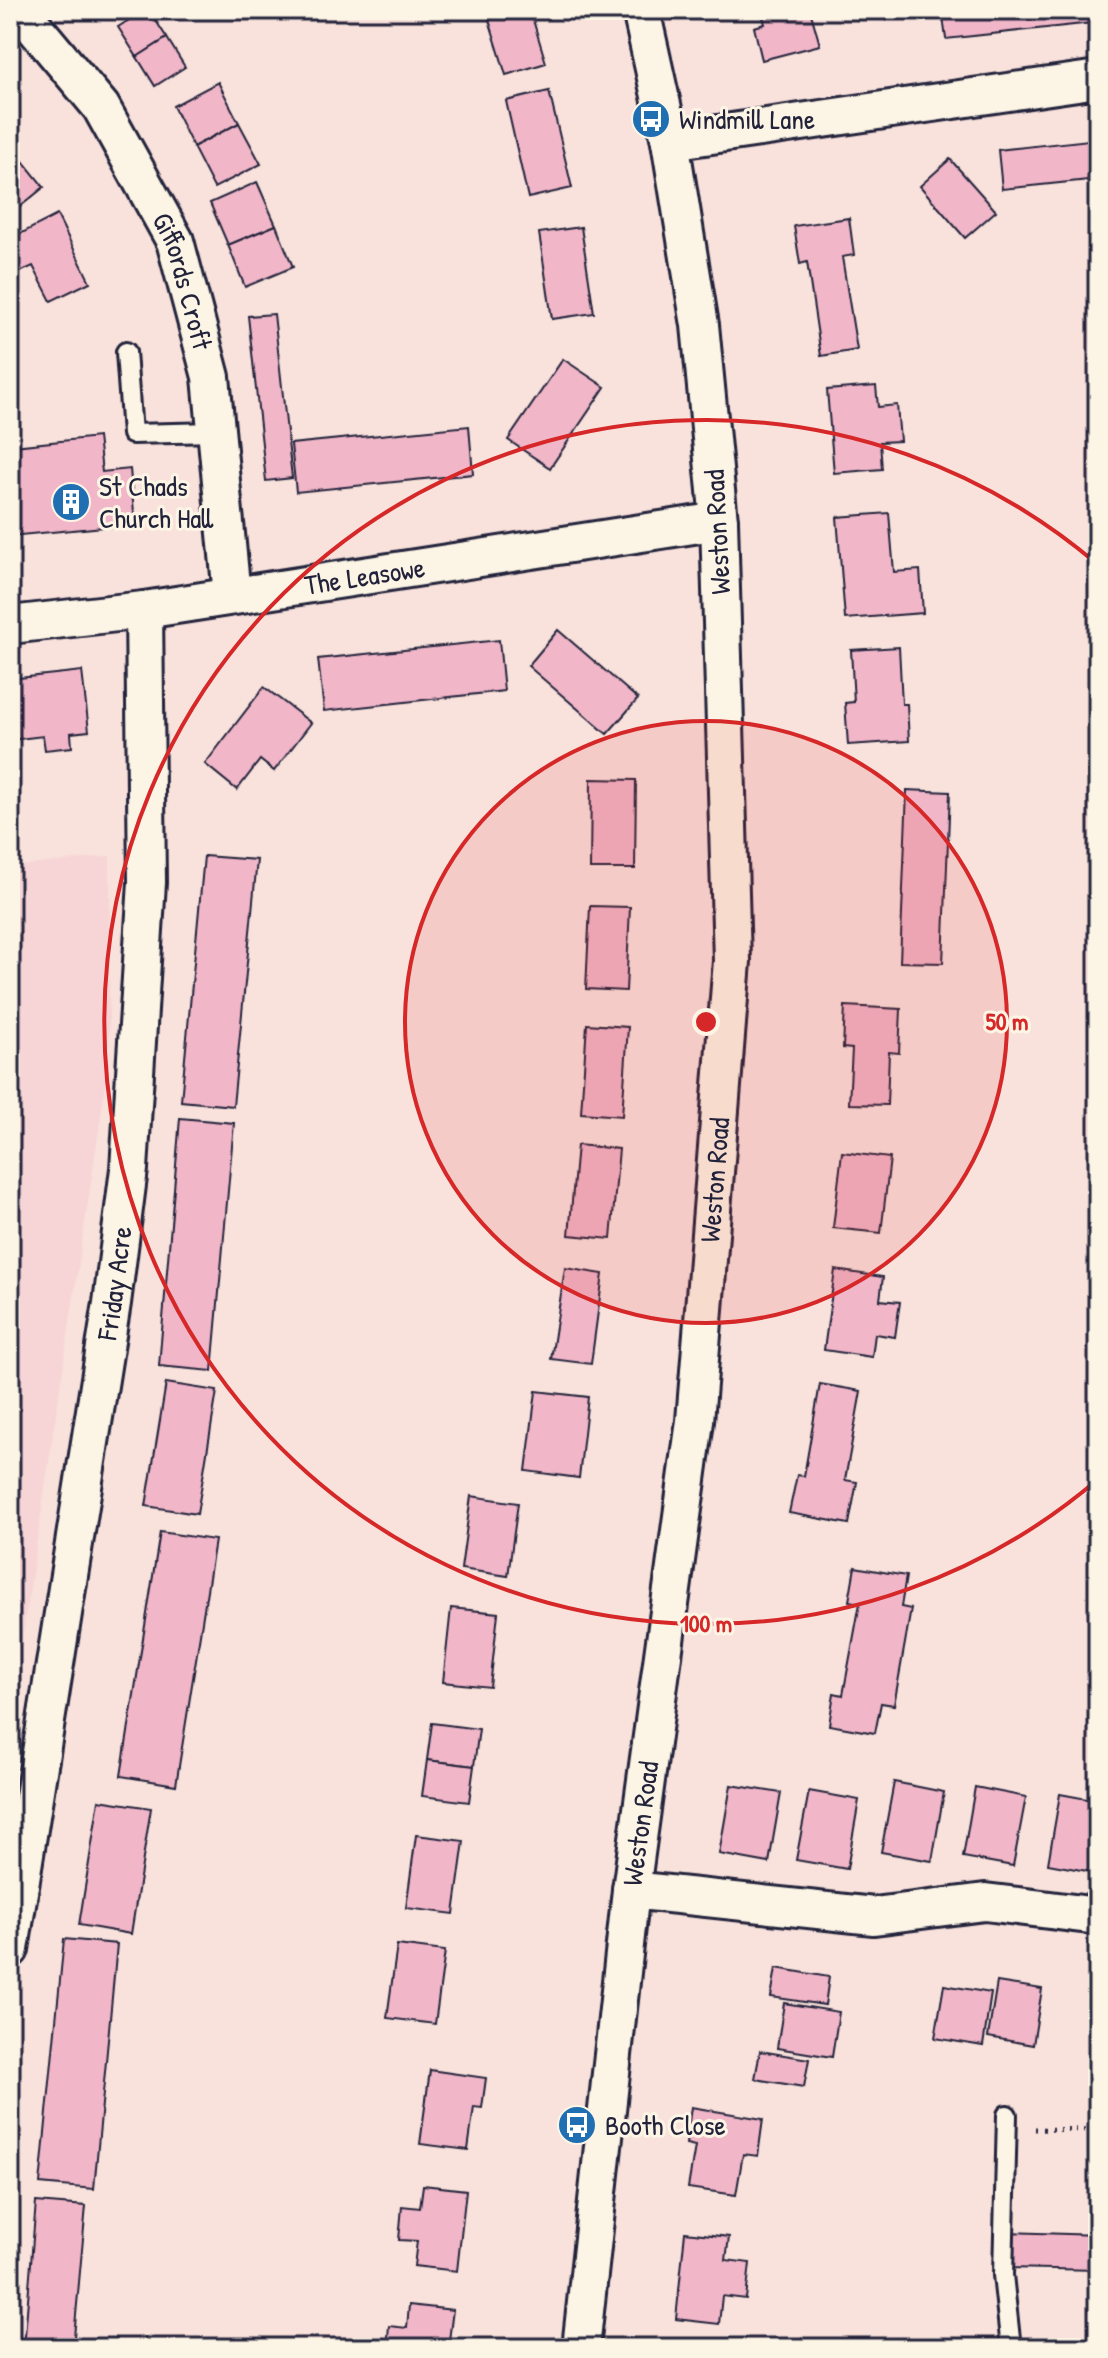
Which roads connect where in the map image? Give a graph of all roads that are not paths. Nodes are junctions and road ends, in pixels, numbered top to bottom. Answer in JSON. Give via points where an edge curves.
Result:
{"nodes":[{"id":1,"x":20,"y":10,"type":"edge"},
{"id":2,"x":641,"y":10,"type":"edge"},
{"id":3,"x":1098,"y":79,"type":"edge"},
{"id":4,"x":670,"y":141,"type":"junction"},
{"id":5,"x":126,"y":352,"type":"dead end"},
{"id":6,"x":216,"y":432,"type":"junction"},
{"id":7,"x":719,"y":521,"type":"junction"},
{"id":8,"x":232,"y":596,"type":"junction"},
{"id":9,"x":144,"y":610,"type":"junction"},
{"id":10,"x":10,"y":625,"type":"edge"},
{"id":11,"x":631,"y":1890,"type":"junction"},
{"id":12,"x":1098,"y":1916,"type":"edge"},
{"id":13,"x":10,"y":1949,"type":"edge"},
{"id":14,"x":1007,"y":2122,"type":"road end"},
{"id":15,"x":581,"y":2348,"type":"edge"},
{"id":16,"x":1011,"y":2348,"type":"edge"}],
"edges":[{"from":1,"to":6,"type":"street","name":"Giffords Croft","via":[[101,107],[175,241],[211,377]]},
{"from":2,"to":4,"type":"street","name":"Weston Road"},
{"from":3,"to":4,"type":"street"},
{"from":4,"to":7,"type":"street","name":"Weston Road","via":[[700,325]]},
{"from":5,"to":6,"type":"lane","via":[[132,434]]},
{"from":6,"to":8,"type":"street","name":"Giffords Croft"},
{"from":7,"to":8,"type":"street","name":"The Leasowe"},
{"from":7,"to":11,"type":"street","name":"Weston Road","via":[[732,961],[695,1421]]},
{"from":8,"to":9,"type":"street","name":"The Leasowe"},
{"from":9,"to":10,"type":"street","name":"The Leasowe"},
{"from":9,"to":13,"type":"street","name":"Friday Acre","via":[[147,882],[129,1169]]},
{"from":11,"to":12,"type":"street","via":[[874,1916],[985,1902]]},
{"from":11,"to":15,"type":"street","name":"Weston Road"},
{"from":14,"to":16,"type":"lane","via":[[1003,2275]]}]}
